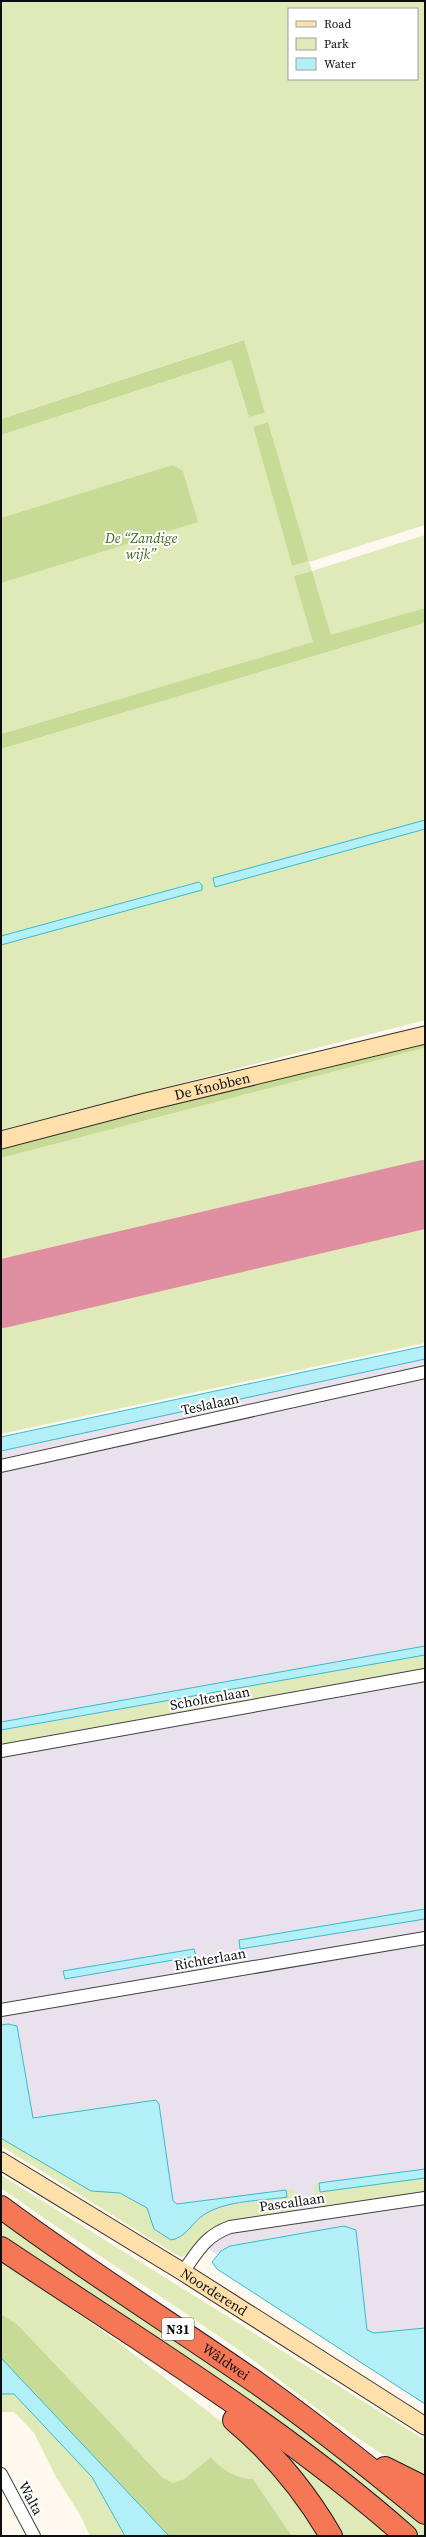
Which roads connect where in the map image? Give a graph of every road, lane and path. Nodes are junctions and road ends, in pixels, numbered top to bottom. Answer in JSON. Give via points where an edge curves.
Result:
{"nodes":[{"id":1,"x":425,"y":1035,"type":"edge"},
{"id":2,"x":1,"y":1140,"type":"edge"},
{"id":3,"x":425,"y":1372,"type":"edge"},
{"id":4,"x":1,"y":1466,"type":"edge"},
{"id":5,"x":425,"y":1675,"type":"edge"},
{"id":6,"x":1,"y":1751,"type":"edge"},
{"id":7,"x":425,"y":1938,"type":"edge"},
{"id":8,"x":1,"y":2010,"type":"edge"},
{"id":9,"x":1,"y":2161,"type":"edge"},
{"id":10,"x":425,"y":2198,"type":"edge"},
{"id":11,"x":1,"y":2207,"type":"edge"},
{"id":12,"x":1,"y":2248,"type":"edge"},
{"id":13,"x":183,"y":2272,"type":"junction"},
{"id":14,"x":160,"y":2354,"type":"junction"},
{"id":15,"x":425,"y":2426,"type":"edge"},
{"id":16,"x":346,"y":2449,"type":"junction"},
{"id":17,"x":1,"y":2474,"type":"edge"},
{"id":18,"x":425,"y":2488,"type":"edge"},
{"id":19,"x":425,"y":2513,"type":"edge"},
{"id":20,"x":34,"y":2536,"type":"edge"},
{"id":21,"x":331,"y":2536,"type":"edge"},
{"id":22,"x":406,"y":2536,"type":"edge"}],
"edges":[{"from":1,"to":2,"type":"street","name":"De Knobben","via":[[142,1103]]},
{"from":3,"to":4,"type":"street","name":"Teslalaan"},
{"from":5,"to":6,"type":"street","name":"Scholtenlaan"},
{"from":7,"to":8,"type":"street","name":"Richterlaan"},
{"from":9,"to":13,"type":"street","name":"Noorderend"},
{"from":10,"to":13,"type":"street","name":"Pascallaan","via":[[230,2227],[215,2232],[199,2247]]},
{"from":11,"to":16,"type":"highway","name":"Wâldwei","number":"N31","via":[[259,2384]]},
{"from":12,"to":14,"type":"highway","number":"N31"},
{"from":13,"to":15,"type":"street","name":"Noorderend"},
{"from":14,"to":21,"type":"highway","number":"N31","via":[[250,2433],[305,2497]]},
{"from":14,"to":22,"type":"highway","number":"N31","via":[[314,2463]]},
{"from":16,"to":18,"type":"highway","number":"N31"},
{"from":16,"to":19,"type":"highway","name":"Wâldwei","number":"N31"},
{"from":17,"to":20,"type":"street","name":"Walta"}]}
